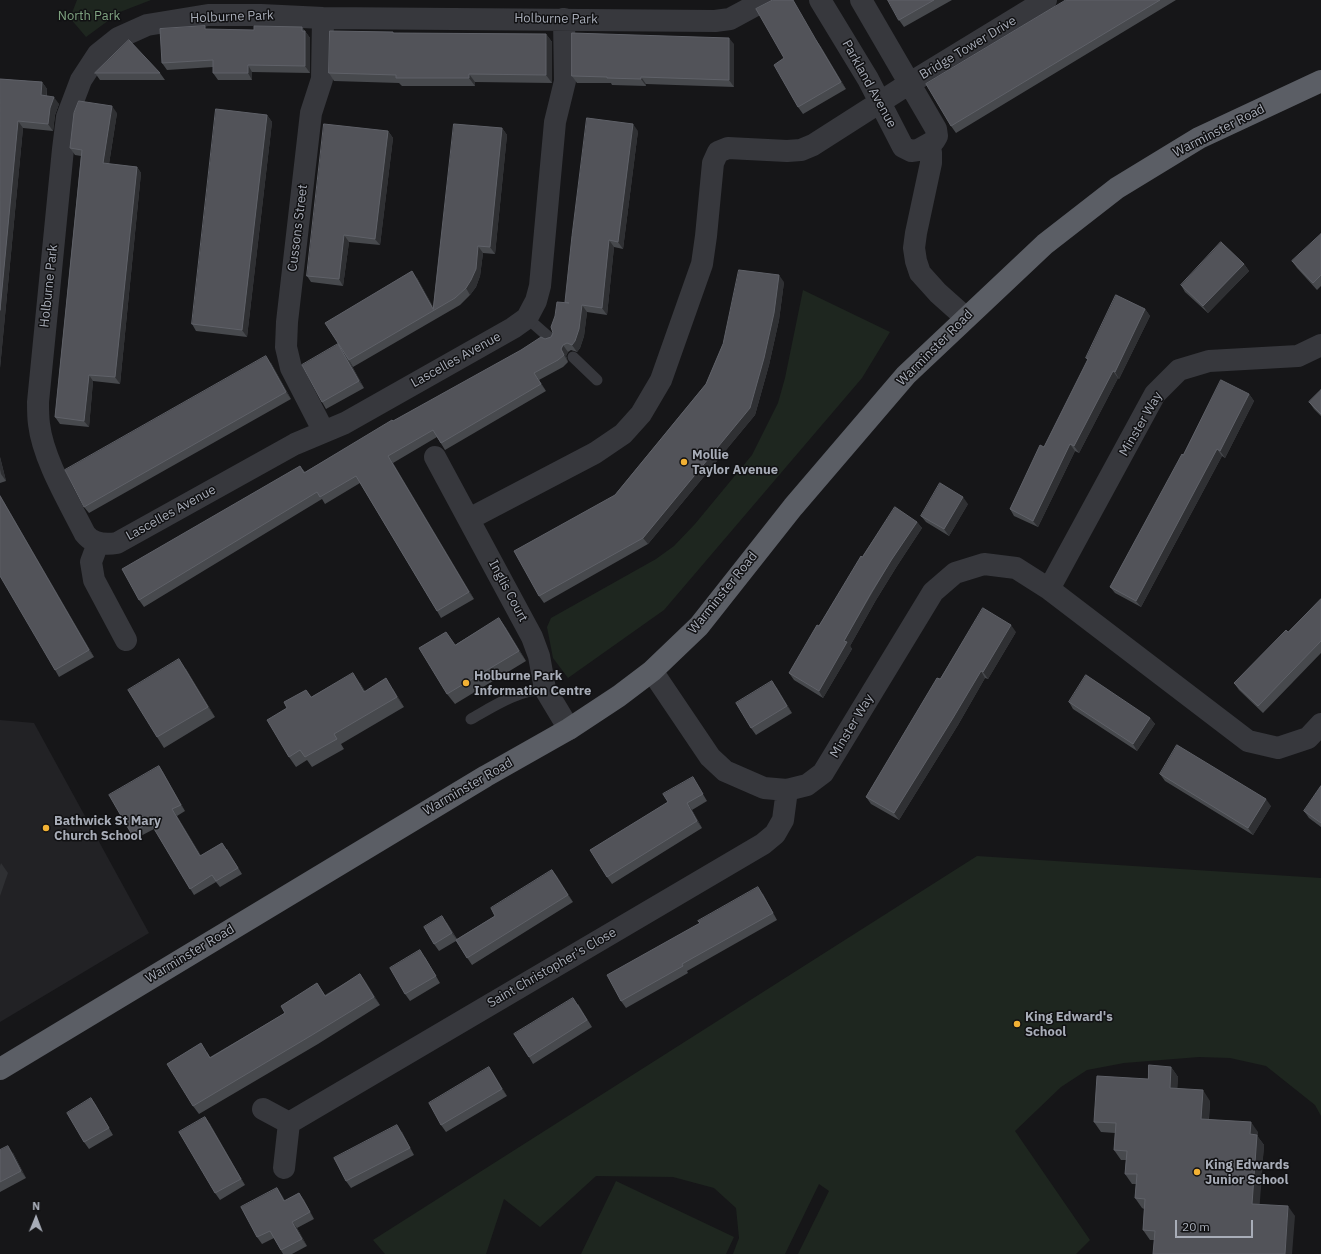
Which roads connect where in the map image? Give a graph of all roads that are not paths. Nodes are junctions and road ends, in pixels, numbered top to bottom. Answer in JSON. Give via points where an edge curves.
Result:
{"nodes":[{"id":1,"x":765,"y":0,"type":"edge"},
{"id":2,"x":820,"y":0,"type":"edge"},
{"id":3,"x":861,"y":0,"type":"edge"},
{"id":4,"x":1046,"y":0,"type":"edge"},
{"id":5,"x":323,"y":18,"type":"junction"},
{"id":6,"x":564,"y":19,"type":"junction"},
{"id":7,"x":1321,"y":81,"type":"edge"},
{"id":8,"x":910,"y":83,"type":"junction"},
{"id":9,"x":880,"y":103,"type":"junction"},
{"id":10,"x":927,"y":145,"type":"junction"},
{"id":11,"x":527,"y":318,"type":"junction"},
{"id":12,"x":966,"y":318,"type":"junction"},
{"id":13,"x":551,"y":339,"type":"edge"},
{"id":14,"x":1321,"y":345,"type":"edge"},
{"id":15,"x":573,"y":357,"type":"edge"},
{"id":16,"x":597,"y":380,"type":"dead end"},
{"id":17,"x":324,"y":432,"type":"junction"},
{"id":18,"x":435,"y":457,"type":"dead end"},
{"id":19,"x":469,"y":519,"type":"junction"},
{"id":20,"x":108,"y":543,"type":"junction"},
{"id":21,"x":1049,"y":589,"type":"junction"},
{"id":22,"x":126,"y":640,"type":"dead end"},
{"id":23,"x":652,"y":671,"type":"junction"},
{"id":24,"x":545,"y":689,"type":"junction"},
{"id":25,"x":471,"y":718,"type":"dead end"},
{"id":26,"x":1321,"y":724,"type":"edge"},
{"id":27,"x":569,"y":728,"type":"junction"},
{"id":28,"x":787,"y":790,"type":"junction"},
{"id":29,"x":0,"y":1069,"type":"edge"},
{"id":30,"x":263,"y":1109,"type":"dead end"},
{"id":31,"x":289,"y":1123,"type":"junction"},
{"id":32,"x":284,"y":1168,"type":"dead end"}],
"edges":[{"from":1,"to":6,"type":"street","name":"Holburne Park","via":[[730,19],[715,22]]},
{"from":2,"to":9,"type":"street","name":"Parkland Avenue"},
{"from":3,"to":8,"type":"street"},
{"from":4,"to":8,"type":"street","name":"Bridge Tower Drive"},
{"from":5,"to":6,"type":"street","name":"Holburne Park"},
{"from":5,"to":17,"type":"street","name":"Cussons Street","via":[[322,79],[311,113],[286,347],[291,368]]},
{"from":5,"to":20,"type":"street","name":"Holburne Park","via":[[208,15],[147,25],[118,38],[98,54],[81,80],[67,117],[63,149],[38,402],[39,425],[53,471],[85,534],[90,540]]},
{"from":6,"to":11,"type":"street","name":"Lascelles Avenue","via":[[565,80],[555,122],[540,286]]},
{"from":7,"to":12,"type":"highway","name":"Warminster Road","via":[[1199,138],[1117,188],[1045,244]]},
{"from":8,"to":9,"type":"street"},
{"from":8,"to":10,"type":"street","via":[[936,129],[937,136]]},
{"from":9,"to":10,"type":"street","name":"Parkland Avenue","via":[[903,147],[911,151]]},
{"from":9,"to":19,"type":"street","via":[[801,150],[728,148],[718,152],[713,163],[702,264],[661,380],[641,414],[623,434],[595,453]]},
{"from":10,"to":12,"type":"street","via":[[931,152],[930,163],[916,233],[916,261],[920,273]]},
{"from":11,"to":13,"type":"lane"},
{"from":11,"to":17,"type":"street","name":"Lascelles Avenue","via":[[345,423]]},
{"from":12,"to":23,"type":"highway","name":"Warminster Road","via":[[906,375],[793,507],[699,626]]},
{"from":14,"to":21,"type":"street","name":"Minster Way","via":[[1298,356],[1208,361],[1179,370],[1155,394]]},
{"from":15,"to":16,"type":"lane"},
{"from":17,"to":20,"type":"street","name":"Lascelles Avenue","via":[[295,444]]},
{"from":18,"to":19,"type":"street","name":"Inglis Court"},
{"from":19,"to":24,"type":"street","name":"Inglis Court","via":[[532,637]]},
{"from":20,"to":22,"type":"street","via":[[91,562],[94,580]]},
{"from":21,"to":26,"type":"street","name":"Minster Way","via":[[1248,741],[1278,748],[1308,738]]},
{"from":21,"to":28,"type":"street","name":"Minster Way","via":[[1016,568],[984,564],[955,573],[933,592],[823,773],[807,785]]},
{"from":23,"to":27,"type":"highway","name":"Warminster Road"},
{"from":23,"to":28,"type":"street","name":"Minster Way","via":[[710,758],[725,771],[746,781],[764,788]]},
{"from":24,"to":25,"type":"lane","via":[[533,690],[504,700]]},
{"from":24,"to":27,"type":"street","name":"Inglis Court"},
{"from":27,"to":29,"type":"highway","name":"Warminster Road"},
{"from":28,"to":31,"type":"street","name":"Saint Christopher's Close","via":[[783,820],[775,834],[763,844]]},
{"from":30,"to":31,"type":"street"},
{"from":31,"to":32,"type":"street"}]}
